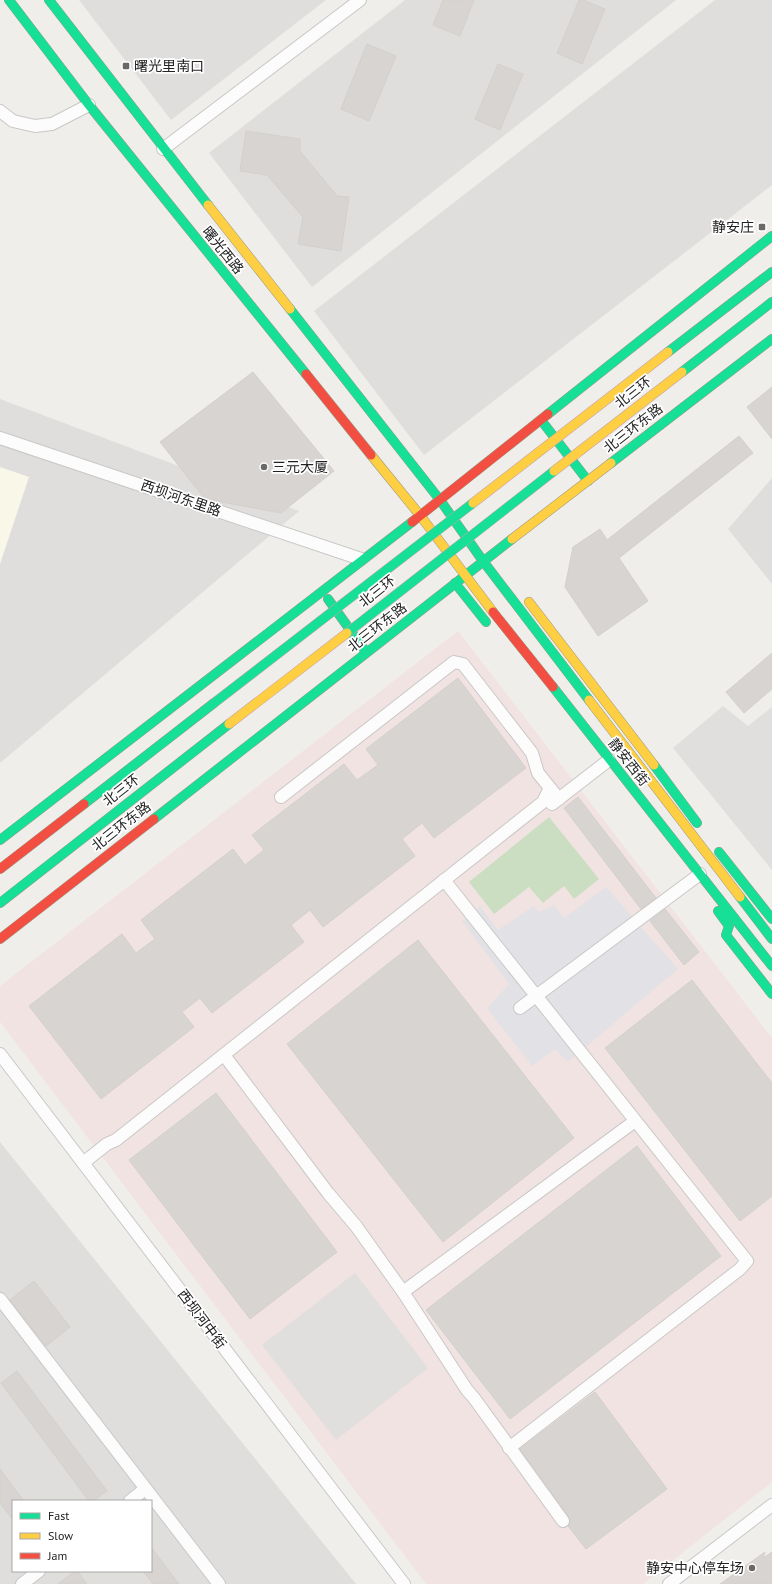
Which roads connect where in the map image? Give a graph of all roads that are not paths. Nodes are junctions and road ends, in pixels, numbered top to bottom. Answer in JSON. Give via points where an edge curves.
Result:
{"nodes":[{"id":1,"x":9,"y":0,"type":"edge"},
{"id":2,"x":49,"y":0,"type":"edge"},
{"id":3,"x":360,"y":0,"type":"edge"},
{"id":4,"x":88,"y":105,"type":"junction"},
{"id":5,"x":0,"y":111,"type":"edge"},
{"id":6,"x":164,"y":150,"type":"junction"},
{"id":7,"x":772,"y":236,"type":"edge"},
{"id":8,"x":772,"y":272,"type":"edge"},
{"id":9,"x":772,"y":302,"type":"edge"},
{"id":10,"x":772,"y":339,"type":"edge"},
{"id":11,"x":541,"y":420,"type":"junction"},
{"id":12,"x":0,"y":438,"type":"edge"},
{"id":13,"x":588,"y":481,"type":"junction"},
{"id":14,"x":440,"y":500,"type":"junction"},
{"id":15,"x":419,"y":514,"type":"junction"},
{"id":16,"x":361,"y":559,"type":"junction"},
{"id":17,"x":483,"y":561,"type":"junction"},
{"id":18,"x":465,"y":576,"type":"junction"},
{"id":19,"x":455,"y":583,"type":"junction"},
{"id":20,"x":322,"y":590,"type":"junction"},
{"id":21,"x":521,"y":592,"type":"dead end"},
{"id":22,"x":494,"y":632,"type":"dead end"},
{"id":23,"x":366,"y":652,"type":"junction"},
{"id":24,"x":629,"y":730,"type":"junction"},
{"id":25,"x":603,"y":764,"type":"junction"},
{"id":26,"x":642,"y":770,"type":"junction"},
{"id":27,"x":550,"y":788,"type":"junction"},
{"id":28,"x":281,"y":797,"type":"dead end"},
{"id":29,"x":701,"y":828,"type":"dead end"},
{"id":30,"x":0,"y":840,"type":"edge"},
{"id":31,"x":715,"y":846,"type":"dead end"},
{"id":32,"x":0,"y":869,"type":"edge"},
{"id":33,"x":693,"y":876,"type":"junction"},
{"id":34,"x":444,"y":880,"type":"junction"},
{"id":35,"x":22,"y":885,"type":"junction"},
{"id":36,"x":0,"y":903,"type":"edge"},
{"id":37,"x":0,"y":915,"type":"edge"},
{"id":38,"x":772,"y":919,"type":"edge"},
{"id":39,"x":0,"y":939,"type":"edge"},
{"id":40,"x":772,"y":940,"type":"edge"},
{"id":41,"x":772,"y":966,"type":"edge"},
{"id":42,"x":772,"y":994,"type":"edge"},
{"id":43,"x":536,"y":996,"type":"junction"},
{"id":44,"x":520,"y":1008,"type":"dead end"},
{"id":45,"x":0,"y":1054,"type":"edge"},
{"id":46,"x":224,"y":1055,"type":"junction"},
{"id":47,"x":635,"y":1120,"type":"junction"},
{"id":48,"x":83,"y":1163,"type":"junction"},
{"id":49,"x":403,"y":1292,"type":"junction"},
{"id":50,"x":0,"y":1299,"type":"edge"},
{"id":51,"x":509,"y":1448,"type":"junction"},
{"id":52,"x":145,"y":1489,"type":"junction"},
{"id":53,"x":131,"y":1500,"type":"edge"},
{"id":54,"x":772,"y":1506,"type":"edge"},
{"id":55,"x":563,"y":1521,"type":"dead end"},
{"id":56,"x":38,"y":1572,"type":"edge"},
{"id":57,"x":22,"y":1584,"type":"edge"},
{"id":58,"x":219,"y":1584,"type":"edge"},
{"id":59,"x":404,"y":1584,"type":"edge"},
{"id":60,"x":669,"y":1584,"type":"edge"}],
"edges":[{"from":1,"to":4,"type":"main road","name":"曙光西路"},
{"from":2,"to":6,"type":"main road","name":"曙光西路"},
{"from":3,"to":6,"type":"street"},
{"from":4,"to":5,"type":"street","via":[[52,124],[35,126],[13,120]]},
{"from":4,"to":15,"type":"main road","name":"曙光西路"},
{"from":6,"to":14,"type":"main road","name":"曙光西路"},
{"from":7,"to":11,"type":"main road"},
{"from":8,"to":32,"type":"main road","name":"北三环","bridge":true},
{"from":9,"to":35,"type":"main road","name":"北三环","bridge":true},
{"from":10,"to":13,"type":"main road","name":"北三环东路"},
{"from":11,"to":13,"type":"main road"},
{"from":11,"to":14,"type":"main road"},
{"from":12,"to":16,"type":"street","name":"西坝河东里路"},
{"from":13,"to":17,"type":"main road","name":"北三环东路","via":[[494,558]]},
{"from":14,"to":15,"type":"main road"},
{"from":14,"to":17,"type":"main road","name":"曙光西路"},
{"from":15,"to":16,"type":"main road"},
{"from":15,"to":18,"type":"main road","name":"曙光西路"},
{"from":16,"to":20,"type":"main road"},
{"from":17,"to":18,"type":"main road","name":"北三环东路"},
{"from":17,"to":26,"type":"main road","name":"静安西街"},
{"from":18,"to":19,"type":"main road","name":"北三环东路"},
{"from":18,"to":25,"type":"main road","name":"静安西街"},
{"from":19,"to":22,"type":"main road"},
{"from":19,"to":23,"type":"main road","name":"北三环东路"},
{"from":20,"to":23,"type":"main road"},
{"from":20,"to":30,"type":"main road"},
{"from":21,"to":24,"type":"main road"},
{"from":23,"to":39,"type":"main road","name":"北三环东路"},
{"from":24,"to":26,"type":"main road"},
{"from":24,"to":29,"type":"main road"},
{"from":25,"to":27,"type":"street","via":[[556,802]]},
{"from":25,"to":33,"type":"main road","name":"静安西街"},
{"from":26,"to":40,"type":"main road","name":"静安西街"},
{"from":27,"to":28,"type":"street","via":[[538,773],[532,753],[463,664],[454,662]]},
{"from":27,"to":34,"type":"street","via":[[543,802]]},
{"from":31,"to":38,"type":"main road"},
{"from":33,"to":41,"type":"main road","name":"静安西街"},
{"from":33,"to":42,"type":"main road","via":[[729,926],[726,935]]},
{"from":33,"to":43,"type":"street"},
{"from":34,"to":43,"type":"street"},
{"from":34,"to":46,"type":"street"},
{"from":35,"to":36,"type":"main road","name":"北三环"},
{"from":35,"to":37,"type":"main road"},
{"from":43,"to":44,"type":"street"},
{"from":43,"to":47,"type":"street"},
{"from":45,"to":48,"type":"street","name":"西坝河中街"},
{"from":46,"to":48,"type":"street"},
{"from":46,"to":49,"type":"street","via":[[356,1226]]},
{"from":47,"to":49,"type":"street"},
{"from":47,"to":51,"type":"street","via":[[747,1261],[734,1274]]},
{"from":48,"to":59,"type":"street","name":"西坝河中街"},
{"from":49,"to":51,"type":"street","via":[[467,1390]]},
{"from":50,"to":52,"type":"street"},
{"from":51,"to":55,"type":"street"},
{"from":52,"to":53,"type":"street"},
{"from":52,"to":58,"type":"street"},
{"from":54,"to":60,"type":"street"},
{"from":56,"to":57,"type":"street"}]}
